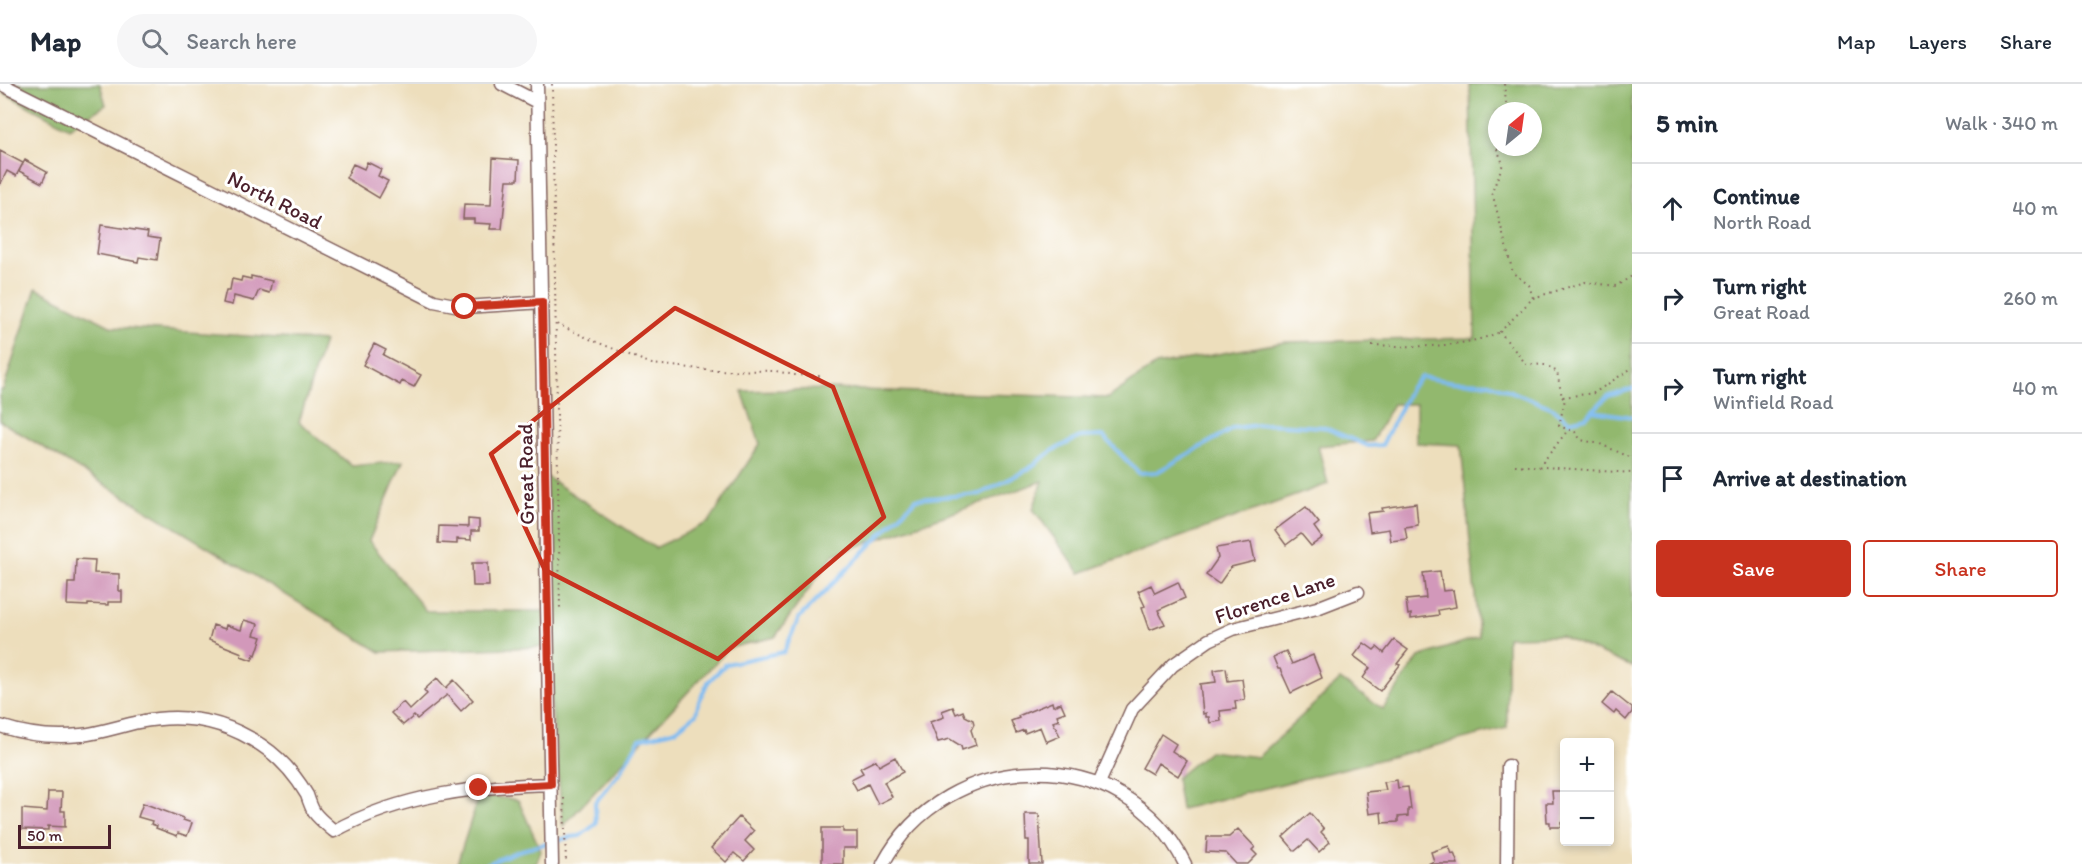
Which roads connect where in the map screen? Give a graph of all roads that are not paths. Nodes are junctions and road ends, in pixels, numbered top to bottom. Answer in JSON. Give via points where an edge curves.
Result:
{"nodes":[{"id":1,"x":1,"y":84,"type":"edge"},
{"id":2,"x":502,"y":84,"type":"edge"},
{"id":3,"x":537,"y":84,"type":"edge"},
{"id":4,"x":537,"y":102,"type":"junction"},
{"id":5,"x":542,"y":302,"type":"junction"},
{"id":6,"x":1358,"y":592,"type":"dead end"},
{"id":7,"x":0,"y":726,"type":"edge"},
{"id":8,"x":1509,"y":766,"type":"dead end"},
{"id":9,"x":1099,"y":783,"type":"junction"},
{"id":10,"x":551,"y":784,"type":"junction"},
{"id":11,"x":552,"y":864,"type":"edge"},
{"id":12,"x":883,"y":864,"type":"edge"},
{"id":13,"x":1185,"y":864,"type":"edge"},
{"id":14,"x":1507,"y":864,"type":"edge"}],
"edges":[{"from":1,"to":5,"type":"street","name":"North Road","via":[[434,301],[465,307]]},
{"from":2,"to":4,"type":"street"},
{"from":3,"to":4,"type":"street","name":"Great Road"},
{"from":4,"to":5,"type":"street","name":"Great Road"},
{"from":5,"to":10,"type":"street","name":"Great Road"},
{"from":6,"to":9,"type":"street","name":"Florence Lane","via":[[1317,608],[1233,629],[1182,658],[1132,709]]},
{"from":7,"to":10,"type":"street","via":[[59,737],[160,718],[222,725],[262,746],[280,761],[306,794],[315,814],[333,831],[357,819],[434,795]]},
{"from":8,"to":14,"type":"street"},
{"from":9,"to":12,"type":"street","via":[[1039,772],[993,778],[929,810],[899,840]]},
{"from":9,"to":13,"type":"street","via":[[1119,792],[1153,818]]},
{"from":10,"to":11,"type":"street","name":"Great Road"}]}
